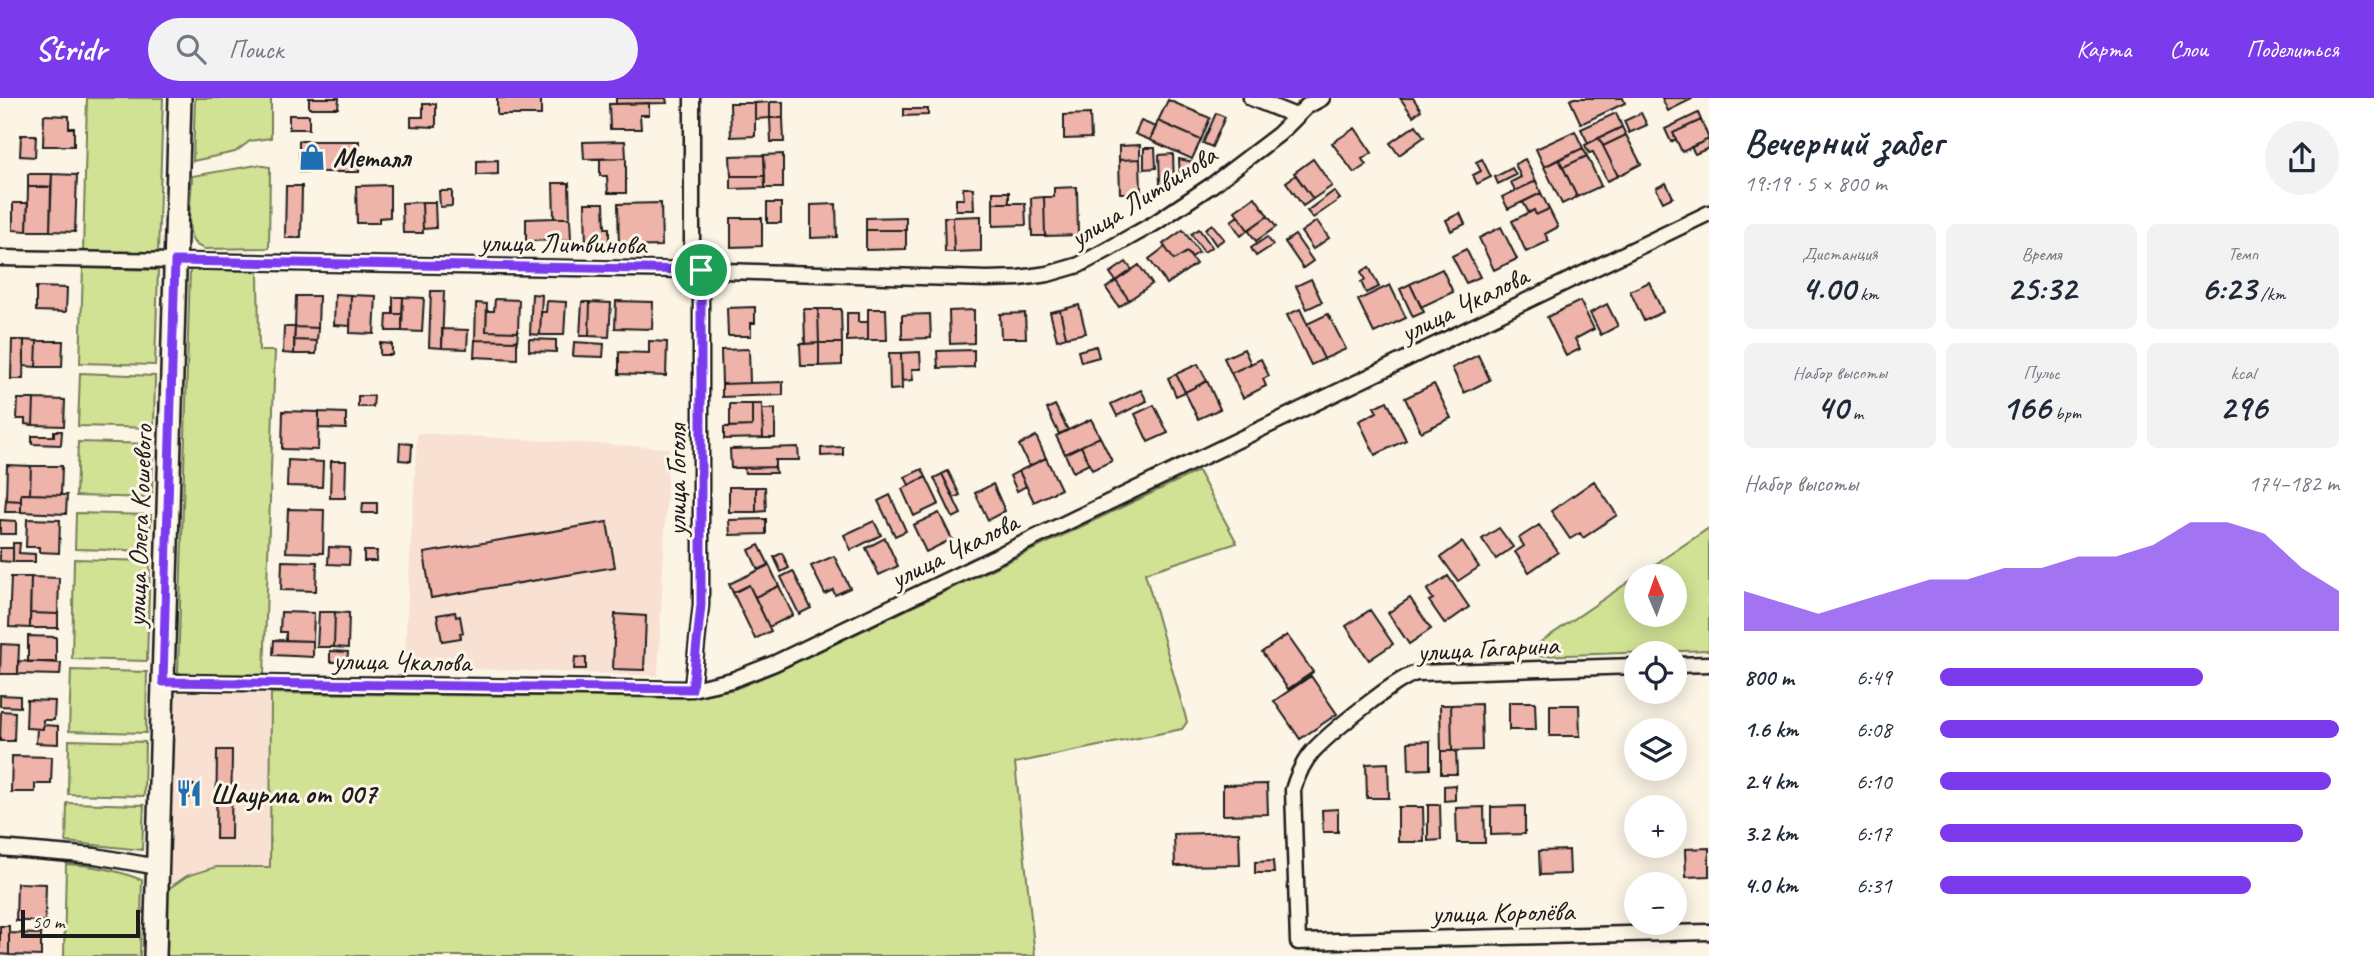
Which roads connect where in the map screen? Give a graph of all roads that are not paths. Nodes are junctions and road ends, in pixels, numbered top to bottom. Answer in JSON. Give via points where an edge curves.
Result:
{"nodes":[{"id":1,"x":180,"y":98,"type":"edge"},
{"id":2,"x":692,"y":98,"type":"edge"},
{"id":3,"x":1251,"y":98,"type":"edge"},
{"id":4,"x":1322,"y":98,"type":"edge"},
{"id":5,"x":1296,"y":117,"type":"junction"},
{"id":6,"x":1709,"y":213,"type":"edge"},
{"id":7,"x":0,"y":258,"type":"edge"},
{"id":8,"x":175,"y":261,"type":"junction"},
{"id":9,"x":696,"y":270,"type":"junction"},
{"id":10,"x":1709,"y":664,"type":"edge"},
{"id":11,"x":1687,"y":665,"type":"edge"},
{"id":12,"x":1624,"y":666,"type":"edge"},
{"id":13,"x":163,"y":682,"type":"junction"},
{"id":14,"x":692,"y":689,"type":"junction"},
{"id":15,"x":0,"y":848,"type":"edge"},
{"id":16,"x":158,"y":867,"type":"junction"},
{"id":17,"x":1709,"y":932,"type":"edge"},
{"id":18,"x":1298,"y":943,"type":"joint"},
{"id":19,"x":155,"y":956,"type":"edge"}],
"edges":[{"from":1,"to":8,"type":"main road","name":"улица Олега Кошевого"},
{"from":2,"to":9,"type":"street","name":"улица Гоголя"},
{"from":3,"to":5,"type":"street"},
{"from":4,"to":5,"type":"street","name":"улица Литвинова"},
{"from":5,"to":9,"type":"street","name":"улица Литвинова","via":[[1244,162],[1196,195],[1131,237],[1069,268],[987,279]]},
{"from":6,"to":14,"type":"street","name":"улица Чкалова","via":[[775,663]]},
{"from":7,"to":8,"type":"street","name":"улица Литвинова"},
{"from":8,"to":9,"type":"street","name":"улица Литвинова"},
{"from":8,"to":13,"type":"main road","name":"улица Олега Кошевого"},
{"from":9,"to":14,"type":"street","name":"улица Гоголя","via":[[701,605]]},
{"from":10,"to":11,"type":"street"},
{"from":12,"to":18,"type":"street","name":"улица Гагарина","via":[[1417,673],[1399,681],[1313,751],[1293,790]]},
{"from":13,"to":14,"type":"street","name":"улица Чкалова"},
{"from":13,"to":16,"type":"main road","name":"улица Олега Кошевого"},
{"from":15,"to":16,"type":"street"},
{"from":16,"to":19,"type":"main road","name":"улица Олега Кошевого"},
{"from":17,"to":18,"type":"street","name":"улица Королёва"}]}
